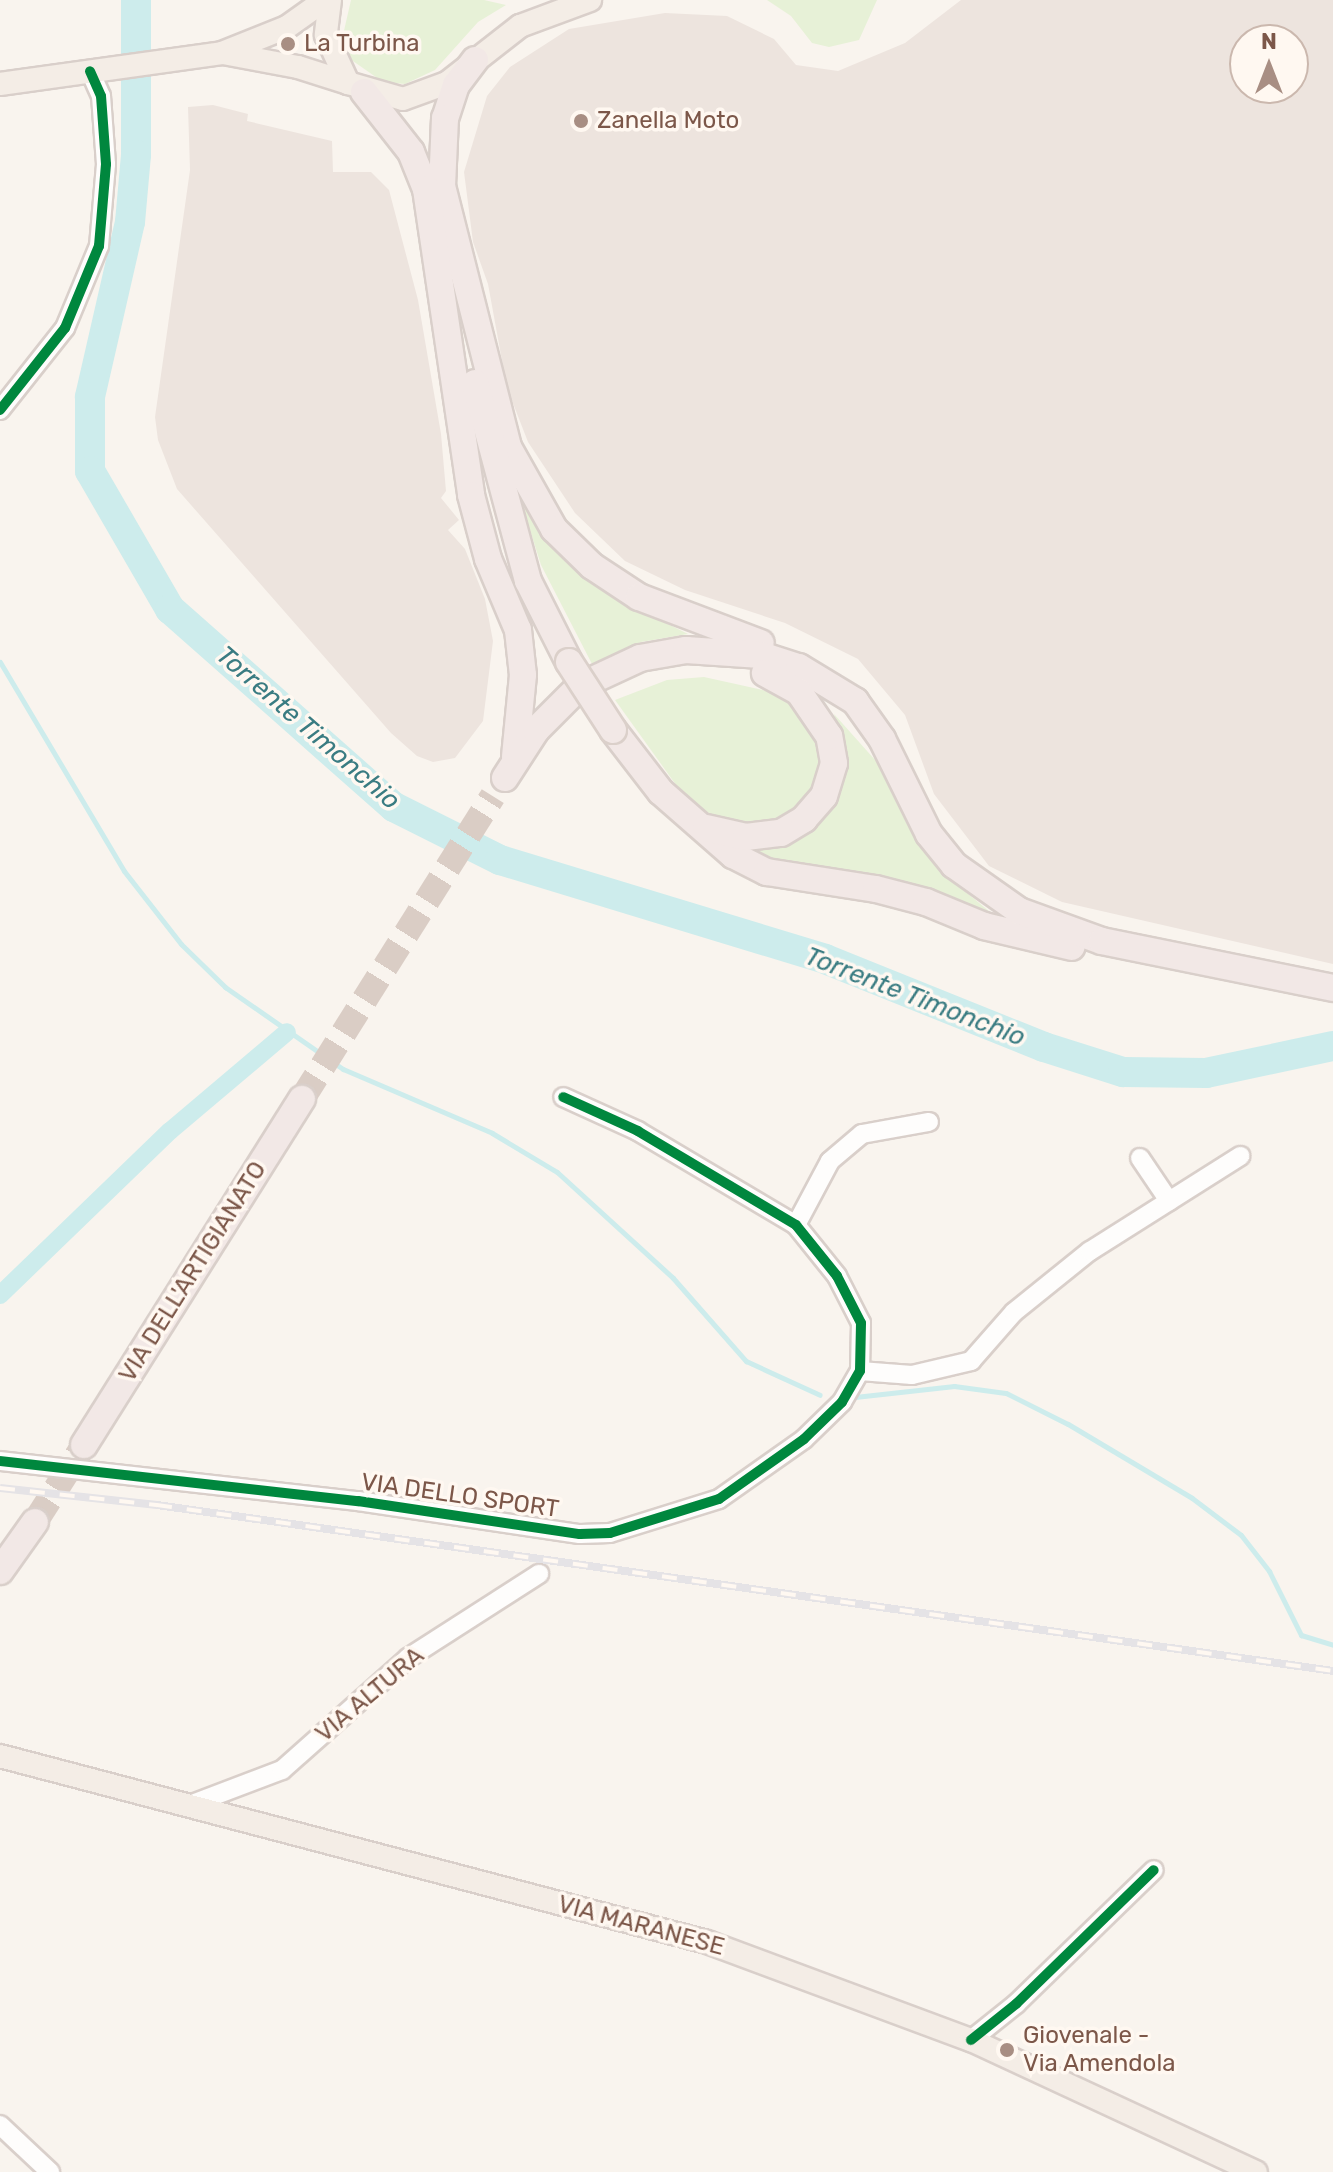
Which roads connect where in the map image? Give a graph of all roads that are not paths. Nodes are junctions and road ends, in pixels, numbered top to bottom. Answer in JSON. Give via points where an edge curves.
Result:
{"nodes":[{"id":1,"x":327,"y":0,"type":"edge"},
{"id":2,"x":590,"y":0,"type":"edge"},
{"id":3,"x":222,"y":53,"type":"junction"},
{"id":4,"x":475,"y":60,"type":"junction"},
{"id":5,"x":97,"y":70,"type":"junction"},
{"id":6,"x":0,"y":84,"type":"edge"},
{"id":7,"x":356,"y":87,"type":"junction"},
{"id":8,"x":434,"y":188,"type":"junction"},
{"id":9,"x":0,"y":410,"type":"edge"},
{"id":10,"x":765,"y":673,"type":"junction"},
{"id":11,"x":855,"y":701,"type":"junction"},
{"id":12,"x":896,"y":770,"type":"junction"},
{"id":13,"x":504,"y":779,"type":"junction"},
{"id":14,"x":691,"y":822,"type":"junction"},
{"id":15,"x":1274,"y":976,"type":"junction"},
{"id":16,"x":1333,"y":988,"type":"edge"},
{"id":17,"x":563,"y":1097,"type":"dead end"},
{"id":18,"x":302,"y":1099,"type":"tunnel mouth"},
{"id":19,"x":929,"y":1122,"type":"dead end"},
{"id":20,"x":1240,"y":1156,"type":"dead end"},
{"id":21,"x":1140,"y":1158,"type":"dead end"},
{"id":22,"x":1169,"y":1201,"type":"junction"},
{"id":23,"x":796,"y":1225,"type":"junction"},
{"id":24,"x":856,"y":1378,"type":"junction"},
{"id":25,"x":84,"y":1445,"type":"tunnel mouth"},
{"id":26,"x":0,"y":1461,"type":"edge"},
{"id":27,"x":35,"y":1522,"type":"tunnel mouth"},
{"id":28,"x":0,"y":1571,"type":"edge"},
{"id":29,"x":539,"y":1574,"type":"dead end"},
{"id":30,"x":0,"y":1756,"type":"edge"},
{"id":31,"x":195,"y":1803,"type":"junction"},
{"id":32,"x":1154,"y":1870,"type":"dead end"},
{"id":33,"x":971,"y":2040,"type":"junction"},
{"id":34,"x":0,"y":2125,"type":"edge"},
{"id":35,"x":50,"y":2172,"type":"edge"},
{"id":36,"x":1256,"y":2172,"type":"edge"}],
"edges":[{"from":1,"to":3,"type":"main road","via":[[287,27]]},
{"from":1,"to":7,"type":"main road","via":[[326,35]]},
{"from":2,"to":4,"type":"main road","via":[[520,26]]},
{"from":3,"to":5,"type":"main road"},
{"from":3,"to":7,"type":"main road","via":[[298,67]]},
{"from":4,"to":7,"type":"main road","via":[[447,83],[412,98]]},
{"from":4,"to":8,"type":"highway","via":[[456,85],[445,118]]},
{"from":5,"to":6,"type":"main road"},
{"from":5,"to":9,"type":"street","via":[[106,164],[99,246],[65,328]]},
{"from":7,"to":8,"type":"highway"},
{"from":8,"to":11,"type":"highway","via":[[508,447],[554,529],[592,566],[639,597],[790,652],[832,678]]},
{"from":8,"to":13,"type":"highway","via":[[471,495],[488,559],[518,630],[523,675]]},
{"from":8,"to":14,"type":"highway","bridge":true,"via":[[506,514],[528,581],[569,662],[613,730]]},
{"from":10,"to":12,"type":"highway","via":[[808,686],[830,701]]},
{"from":10,"to":13,"type":"highway","via":[[689,666],[643,673],[571,714]]},
{"from":10,"to":14,"type":"highway","via":[[799,692],[829,736],[834,763],[824,796],[804,819],[781,833],[734,836]]},
{"from":11,"to":12,"type":"highway"},
{"from":11,"to":13,"type":"highway","via":[[799,667],[761,655],[686,650],[640,658],[580,686],[536,730]]},
{"from":12,"to":15,"type":"highway","via":[[911,806],[954,865],[1019,911],[1102,941]]},
{"from":14,"to":15,"type":"highway","via":[[733,855],[767,872],[876,889],[1052,944],[1197,971]]},
{"from":15,"to":16,"type":"highway"},
{"from":17,"to":23,"type":"street","via":[[638,1131]]},
{"from":18,"to":25,"type":"highway","name":"VIA DELL'ARTIGIANATO"},
{"from":19,"to":23,"type":"street","via":[[862,1134],[830,1161]]},
{"from":20,"to":22,"type":"street"},
{"from":21,"to":22,"type":"street"},
{"from":22,"to":24,"type":"street","via":[[1119,1229],[1043,1287],[971,1361],[912,1375]]},
{"from":23,"to":24,"type":"street","via":[[837,1276],[861,1323]]},
{"from":24,"to":26,"type":"street","name":"VIA DELLO SPORT","via":[[842,1402],[804,1439],[719,1499],[610,1533],[580,1534],[358,1501]]},
{"from":27,"to":28,"type":"highway"},
{"from":29,"to":31,"type":"street","name":"VIA ALTURA","via":[[408,1658],[282,1770]]},
{"from":30,"to":31,"type":"main road","name":"VIA MARANESE"},
{"from":31,"to":33,"type":"main road","name":"VIA MARANESE","via":[[707,1942]]},
{"from":32,"to":33,"type":"street","via":[[1016,2004]]},
{"from":33,"to":36,"type":"main road","name":"VIA MARANESE"},
{"from":34,"to":35,"type":"street"}]}
